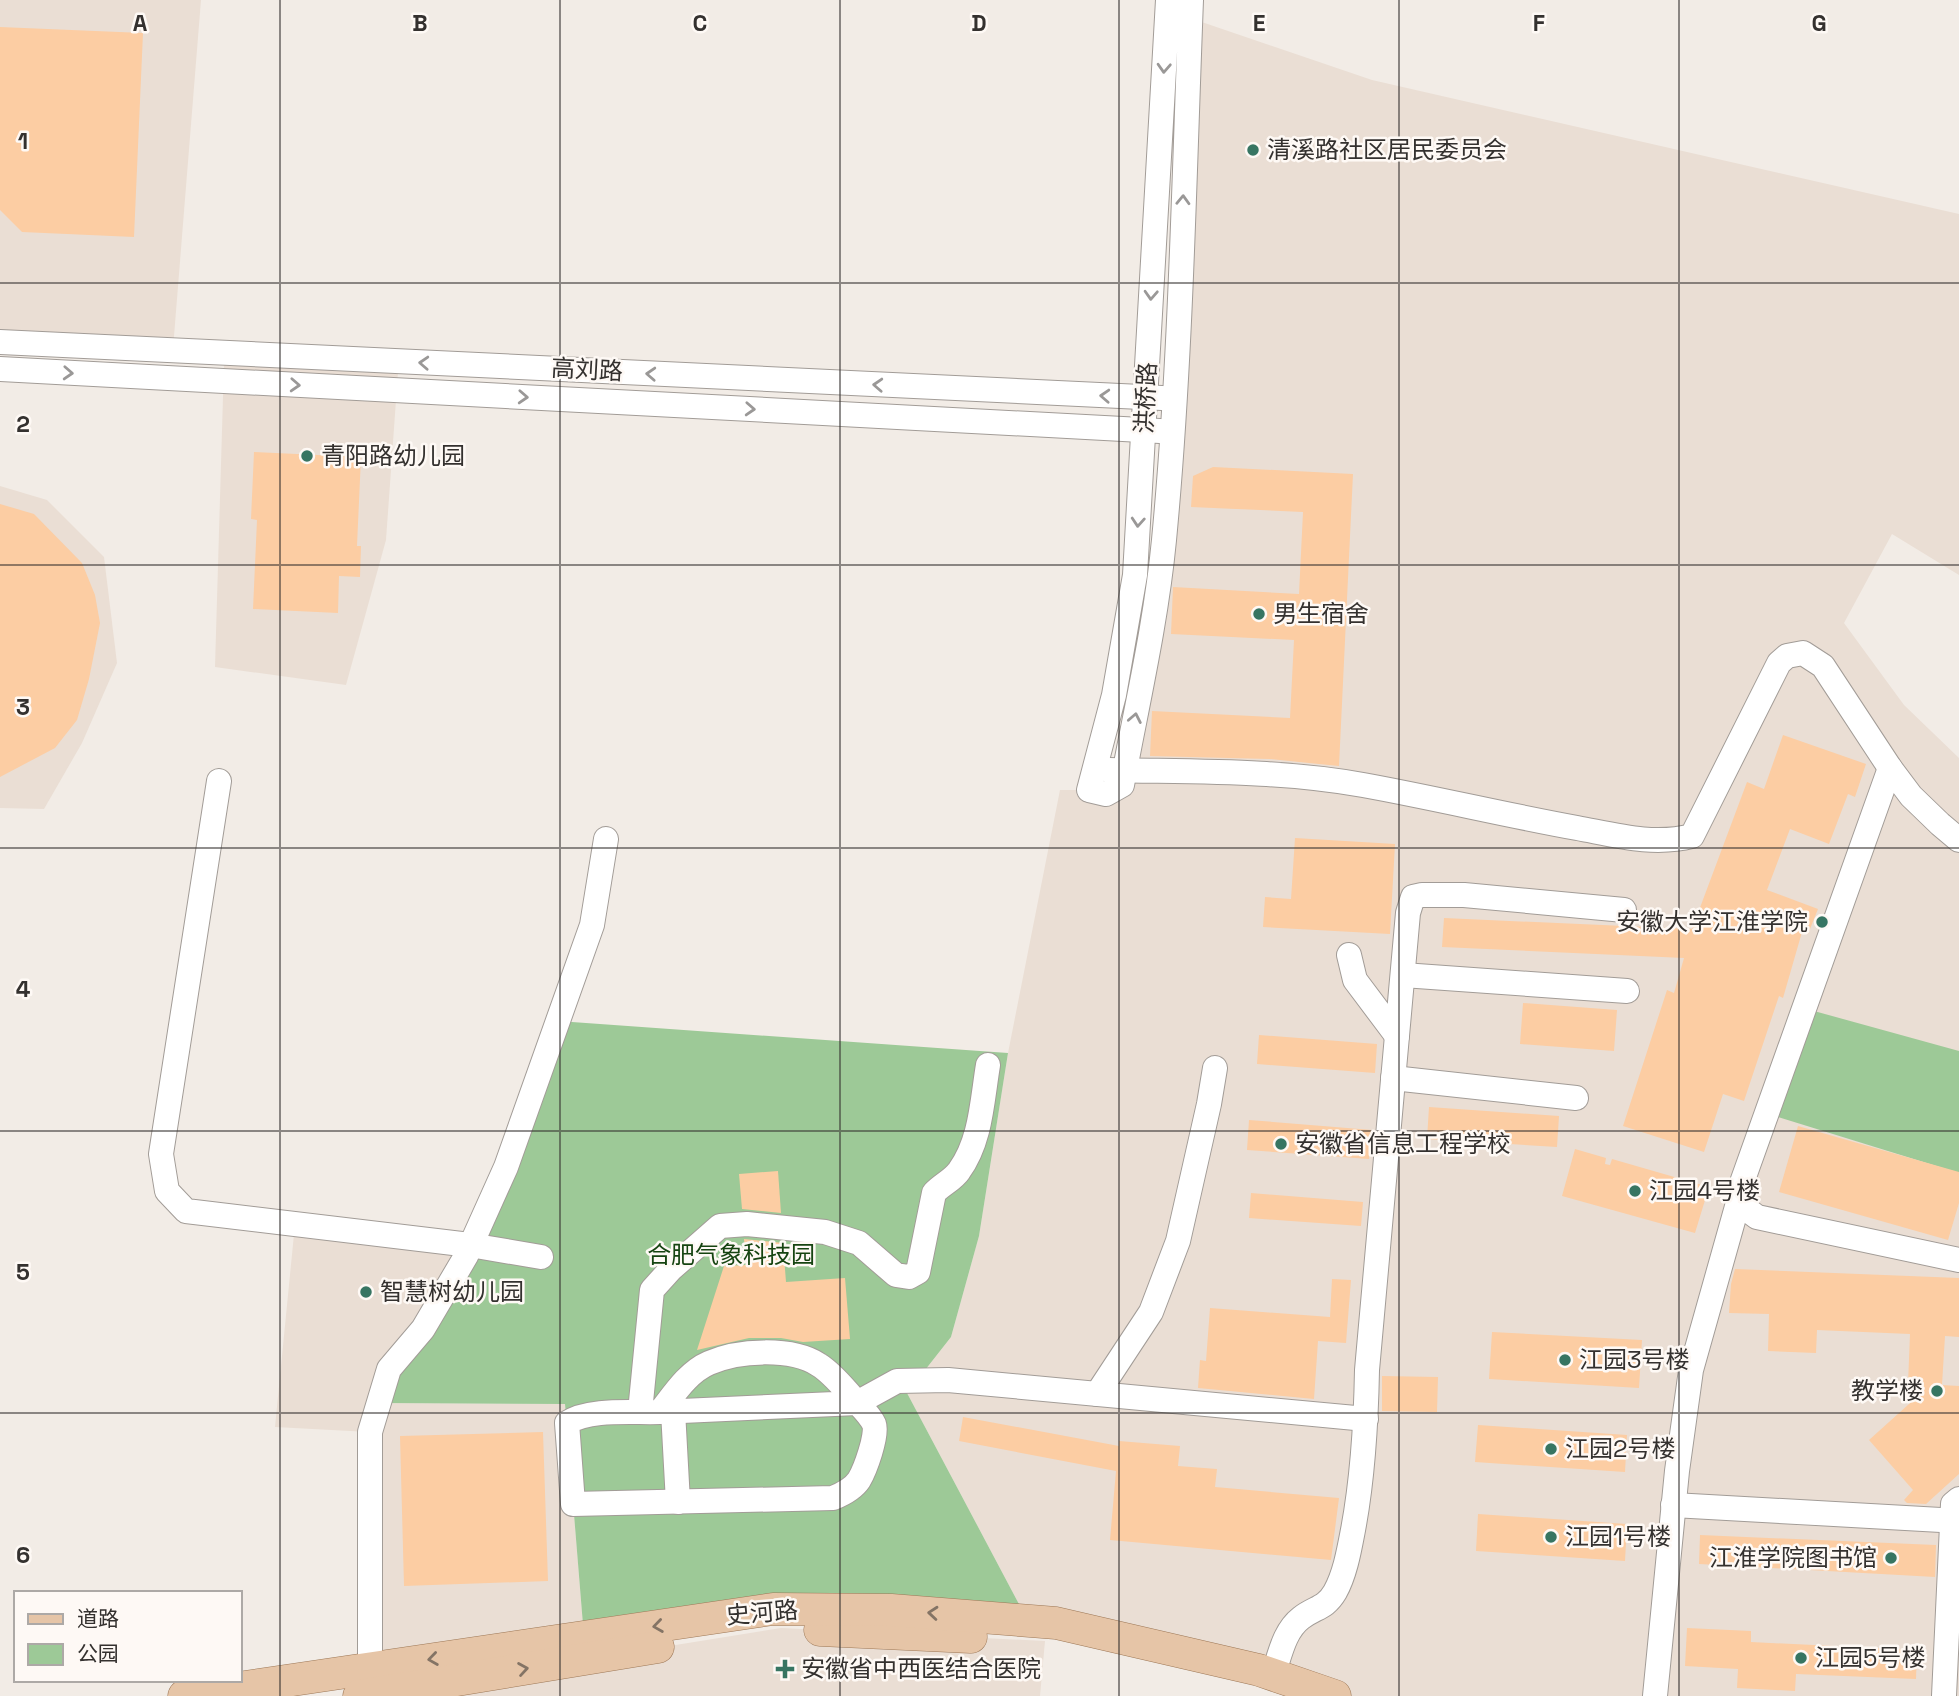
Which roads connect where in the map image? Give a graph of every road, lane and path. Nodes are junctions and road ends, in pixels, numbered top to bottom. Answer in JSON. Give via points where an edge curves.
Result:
{"nodes":[{"id":1,"x":1168,"y":0,"type":"edge"},
{"id":2,"x":1191,"y":0,"type":"edge"},
{"id":3,"x":0,"y":342,"type":"edge"},
{"id":4,"x":0,"y":369,"type":"edge"},
{"id":5,"x":1146,"y":398,"type":"junction"},
{"id":6,"x":1173,"y":399,"type":"junction"},
{"id":7,"x":1144,"y":430,"type":"junction"},
{"id":8,"x":1171,"y":432,"type":"junction"},
{"id":9,"x":1890,"y":768,"type":"junction"},
{"id":10,"x":1123,"y":778,"type":"junction"},
{"id":11,"x":219,"y":781,"type":"dead end"},
{"id":12,"x":606,"y":839,"type":"dead end"},
{"id":13,"x":1959,"y":839,"type":"edge"},
{"id":14,"x":1624,"y":910,"type":"dead end"},
{"id":15,"x":1349,"y":955,"type":"dead end"},
{"id":16,"x":1403,"y":975,"type":"junction"},
{"id":17,"x":1628,"y":992,"type":"dead end"},
{"id":18,"x":1397,"y":1036,"type":"junction"},
{"id":19,"x":988,"y":1065,"type":"dead end"},
{"id":20,"x":1215,"y":1069,"type":"dead end"},
{"id":21,"x":1393,"y":1078,"type":"junction"},
{"id":22,"x":1576,"y":1098,"type":"dead end"},
{"id":23,"x":1738,"y":1203,"type":"junction"},
{"id":24,"x":470,"y":1245,"type":"junction"},
{"id":25,"x":541,"y":1257,"type":"dead end"},
{"id":26,"x":1959,"y":1260,"type":"edge"},
{"id":27,"x":1097,"y":1394,"type":"junction"},
{"id":28,"x":857,"y":1403,"type":"junction"},
{"id":29,"x":658,"y":1412,"type":"junction"},
{"id":30,"x":1366,"y":1419,"type":"junction"},
{"id":31,"x":678,"y":1502,"type":"junction"},
{"id":32,"x":1673,"y":1506,"type":"junction"},
{"id":33,"x":1957,"y":1514,"type":"edge"},
{"id":34,"x":365,"y":1682,"type":"edge"},
{"id":35,"x":1271,"y":1685,"type":"edge"},
{"id":36,"x":184,"y":1696,"type":"edge"},
{"id":37,"x":1335,"y":1696,"type":"edge"},
{"id":38,"x":1655,"y":1696,"type":"edge"},
{"id":39,"x":1944,"y":1696,"type":"edge"}],
"edges":[{"from":1,"to":5,"type":"street","name":"洪桥路","one_way":true},
{"from":6,"to":2,"type":"street","name":"洪桥路","one_way":true},
{"from":5,"to":3,"type":"street","name":"高刘路","one_way":true},
{"from":4,"to":7,"type":"street","name":"高刘路","one_way":true},
{"from":5,"to":6,"type":"street","name":"高刘路"},
{"from":5,"to":7,"type":"street","name":"洪桥路"},
{"from":6,"to":8,"type":"street","name":"洪桥路"},
{"from":7,"to":8,"type":"street","name":"高刘路"},
{"from":7,"to":10,"type":"street","name":"洪桥路","one_way":true,"via":[[1135,575],[1114,695],[1092,780]]},
{"from":10,"to":8,"type":"street","name":"洪桥路","one_way":true,"via":[[1161,566]]},
{"from":9,"to":10,"type":"street","via":[[1823,666],[1803,653],[1779,663],[1692,836],[1674,841],[1642,839],[1307,777]]},
{"from":9,"to":13,"type":"street","via":[[1911,796]]},
{"from":9,"to":23,"type":"street"},
{"from":11,"to":24,"type":"street","via":[[160,1154],[167,1191],[187,1211]]},
{"from":12,"to":24,"type":"street","via":[[592,925],[506,1167]]},
{"from":14,"to":16,"type":"street","via":[[1464,895],[1413,897]]},
{"from":15,"to":18,"type":"street","via":[[1355,980]]},
{"from":16,"to":17,"type":"street"},
{"from":16,"to":18,"type":"street"},
{"from":18,"to":21,"type":"street"},
{"from":19,"to":29,"type":"street","via":[[977,1134],[957,1174],[934,1193],[918,1272],[909,1277],[896,1275],[859,1243],[825,1232],[747,1224],[720,1226],[652,1290]]},
{"from":20,"to":27,"type":"street","via":[[1178,1241],[1151,1312]]},
{"from":21,"to":22,"type":"street"},
{"from":21,"to":30,"type":"street"},
{"from":23,"to":26,"type":"street","via":[[1757,1217]]},
{"from":23,"to":32,"type":"street","via":[[1691,1370]]},
{"from":24,"to":25,"type":"street"},
{"from":24,"to":34,"type":"street","via":[[423,1329],[389,1369],[369,1432]]},
{"from":27,"to":28,"type":"street","via":[[948,1380],[897,1381]]},
{"from":27,"to":30,"type":"street"},
{"from":28,"to":29,"type":"street"},
{"from":28,"to":29,"type":"street","via":[[818,1364],[794,1354],[767,1352],[709,1363],[684,1380]]},
{"from":28,"to":31,"type":"street","via":[[874,1424],[874,1436],[858,1482],[845,1494]]},
{"from":29,"to":31,"type":"street"},
{"from":29,"to":31,"type":"street","via":[[579,1415],[567,1423],[573,1504]]},
{"from":30,"to":35,"type":"street","via":[[1361,1487],[1345,1567],[1326,1605],[1301,1618],[1288,1633]]},
{"from":32,"to":33,"type":"street"},
{"from":32,"to":38,"type":"street"},
{"from":33,"to":39,"type":"street"},
{"from":34,"to":35,"type":"main road","name":"史河路","via":[[774,1609],[891,1610],[1055,1623]]},
{"from":34,"to":36,"type":"main road","name":"史河路"},
{"from":35,"to":37,"type":"main road","name":"史河路"}]}
